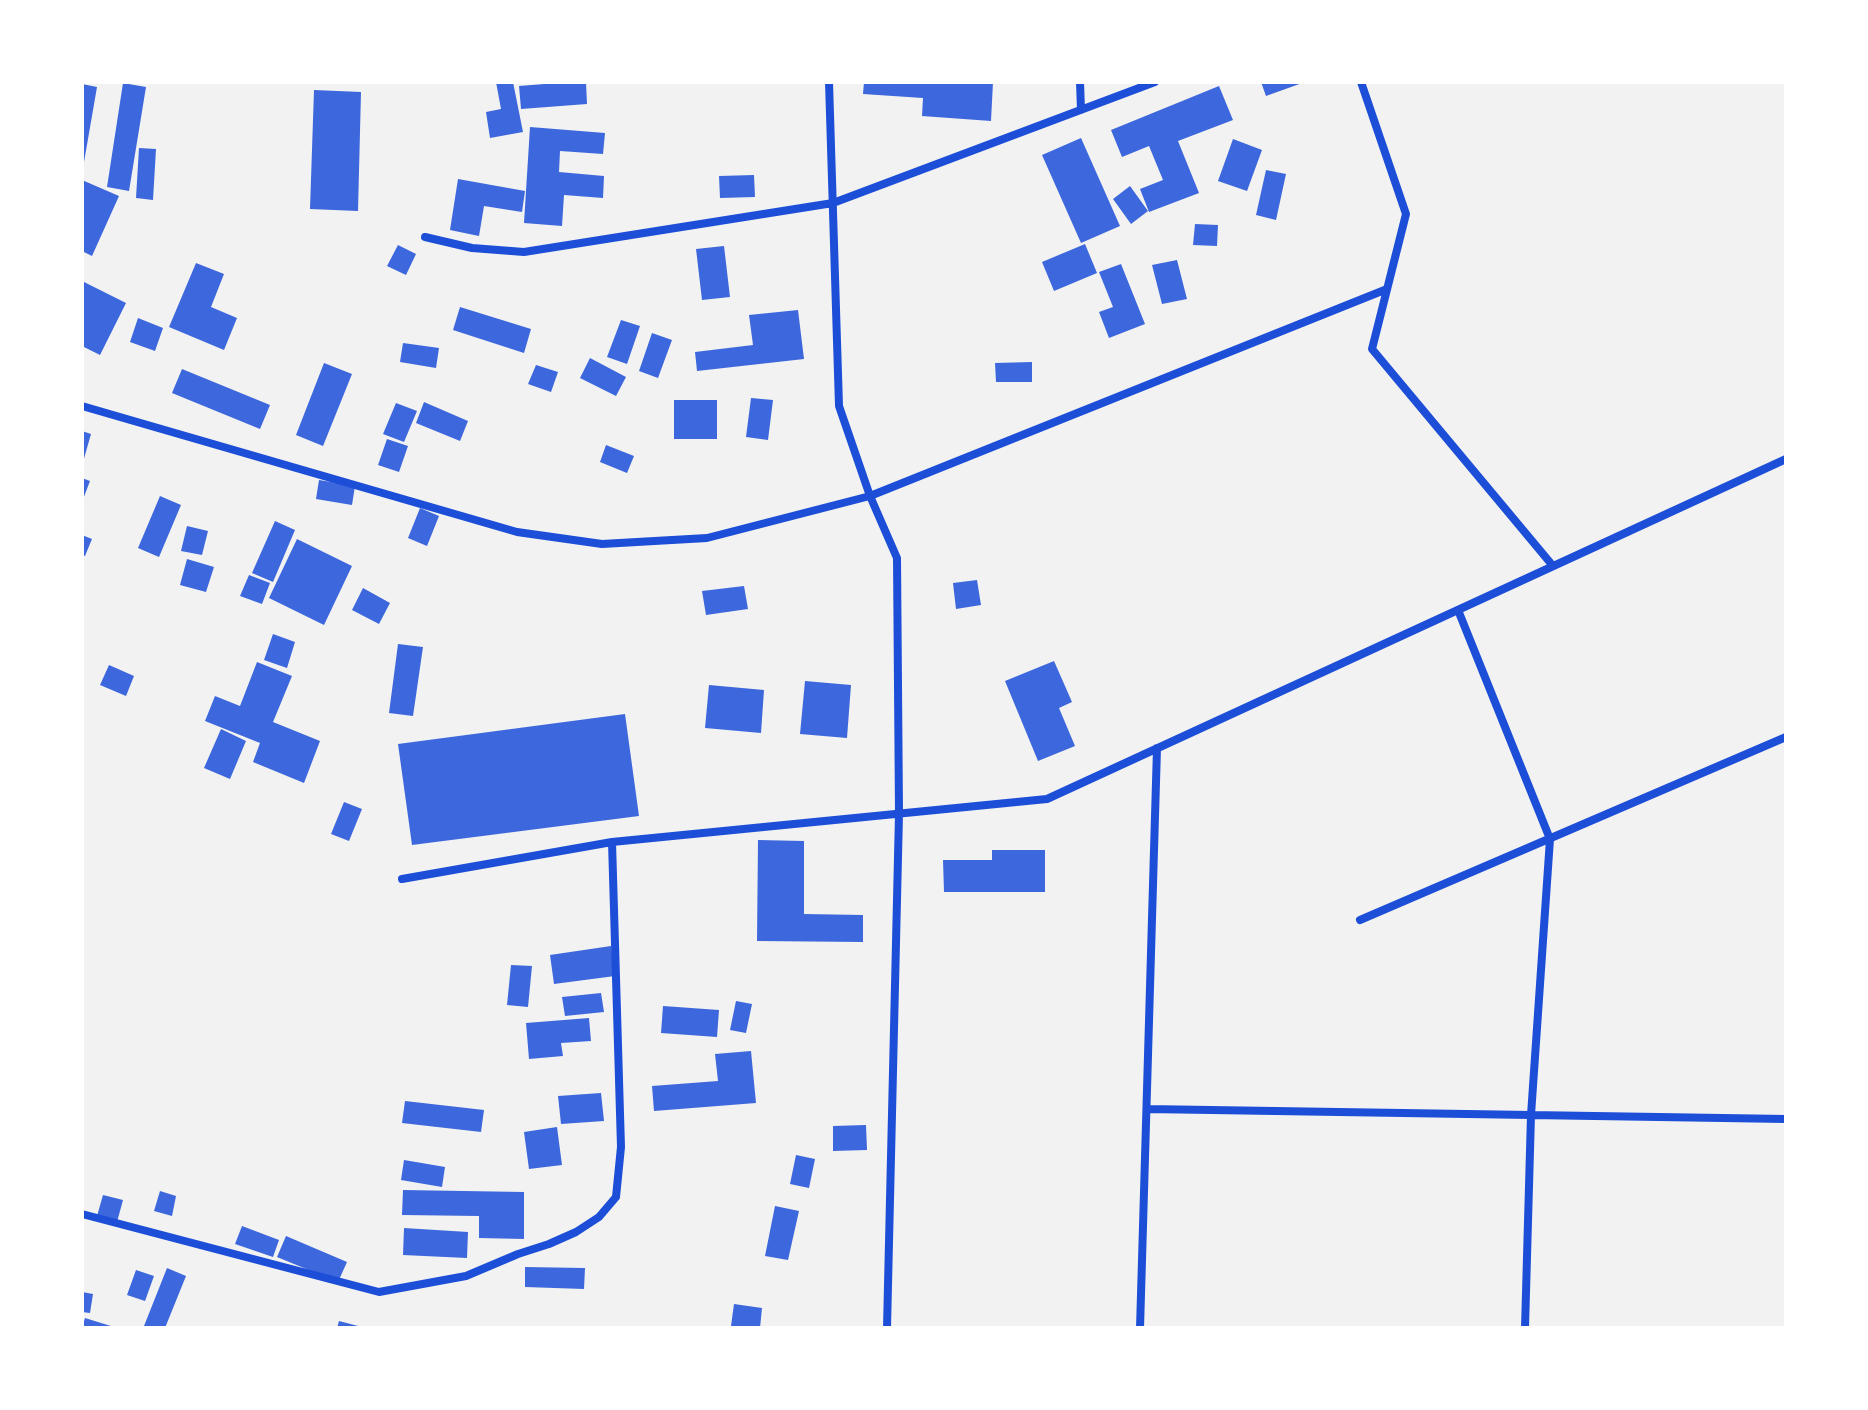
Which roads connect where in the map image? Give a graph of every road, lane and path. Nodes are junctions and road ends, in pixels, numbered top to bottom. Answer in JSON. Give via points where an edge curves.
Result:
{"nodes":[{"id":1,"x":829,"y":82,"type":"edge"},
{"id":2,"x":1080,"y":82,"type":"edge"},
{"id":3,"x":1155,"y":82,"type":"edge"},
{"id":4,"x":1361,"y":82,"type":"edge"},
{"id":5,"x":1081,"y":110,"type":"junction"},
{"id":6,"x":833,"y":203,"type":"junction"},
{"id":7,"x":425,"y":237,"type":"dead end"},
{"id":8,"x":1387,"y":289,"type":"junction"},
{"id":9,"x":82,"y":406,"type":"edge"},
{"id":10,"x":1786,"y":459,"type":"edge"},
{"id":11,"x":870,"y":496,"type":"junction"},
{"id":12,"x":1553,"y":566,"type":"junction"},
{"id":13,"x":1458,"y":610,"type":"junction"},
{"id":14,"x":1786,"y":737,"type":"edge"},
{"id":15,"x":1157,"y":748,"type":"junction"},
{"id":16,"x":899,"y":814,"type":"junction"},
{"id":17,"x":1550,"y":839,"type":"junction"},
{"id":18,"x":612,"y":842,"type":"junction"},
{"id":19,"x":402,"y":879,"type":"dead end"},
{"id":20,"x":1360,"y":920,"type":"dead end"},
{"id":21,"x":1147,"y":1109,"type":"junction"},
{"id":22,"x":1531,"y":1115,"type":"junction"},
{"id":23,"x":1786,"y":1119,"type":"edge"},
{"id":24,"x":82,"y":1214,"type":"edge"},
{"id":25,"x":887,"y":1328,"type":"edge"},
{"id":26,"x":1140,"y":1328,"type":"edge"},
{"id":27,"x":1525,"y":1328,"type":"edge"}],
"edges":[{"from":1,"to":6,"type":"street"},
{"from":2,"to":5,"type":"street"},
{"from":3,"to":5,"type":"street"},
{"from":4,"to":8,"type":"street","via":[[1406,214]]},
{"from":5,"to":6,"type":"street"},
{"from":6,"to":7,"type":"street","via":[[524,252]]},
{"from":6,"to":11,"type":"street","via":[[839,406]]},
{"from":8,"to":11,"type":"street"},
{"from":8,"to":12,"type":"street","via":[[1372,349]]},
{"from":9,"to":11,"type":"street","via":[[517,532],[602,544],[707,538]]},
{"from":10,"to":12,"type":"street"},
{"from":11,"to":16,"type":"street","via":[[897,558]]},
{"from":12,"to":13,"type":"street"},
{"from":13,"to":15,"type":"street"},
{"from":13,"to":17,"type":"street"},
{"from":14,"to":17,"type":"street"},
{"from":15,"to":16,"type":"street","via":[[1047,799]]},
{"from":15,"to":21,"type":"street"},
{"from":16,"to":18,"type":"street"},
{"from":16,"to":25,"type":"street"},
{"from":17,"to":20,"type":"street"},
{"from":17,"to":22,"type":"street"},
{"from":18,"to":19,"type":"street"},
{"from":18,"to":24,"type":"street","via":[[621,1147],[616,1197],[599,1217],[563,1238],[466,1276],[379,1292]]},
{"from":21,"to":22,"type":"street"},
{"from":21,"to":26,"type":"street"},
{"from":22,"to":23,"type":"street"},
{"from":22,"to":27,"type":"street"}]}
